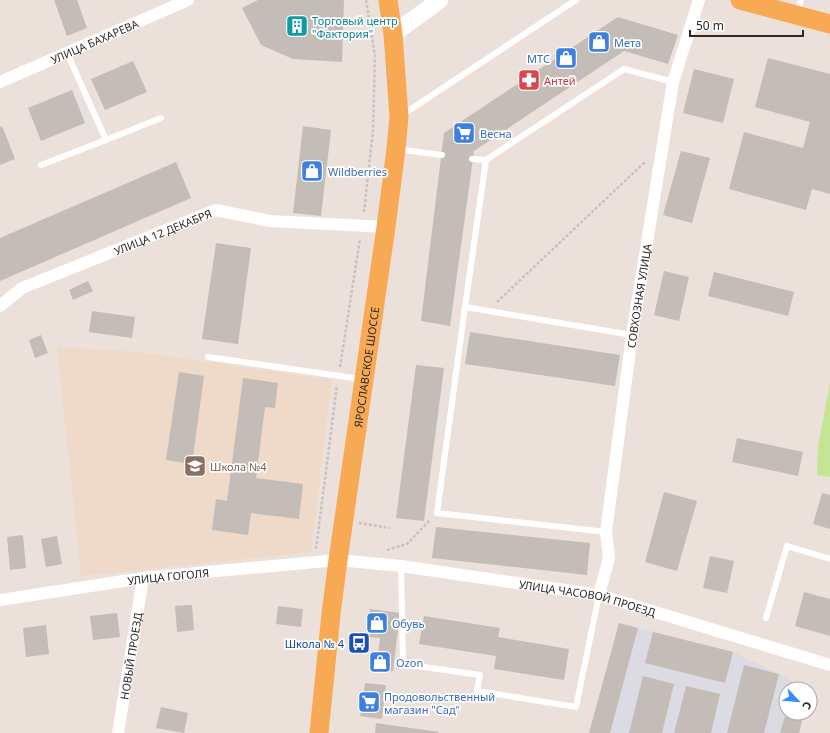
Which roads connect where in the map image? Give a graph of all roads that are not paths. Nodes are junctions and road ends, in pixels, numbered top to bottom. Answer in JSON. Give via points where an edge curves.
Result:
{"nodes":[{"id":1,"x":188,"y":0,"type":"edge"},
{"id":2,"x":388,"y":0,"type":"edge"},
{"id":3,"x":440,"y":0,"type":"edge"},
{"id":4,"x":576,"y":0,"type":"edge"},
{"id":5,"x":699,"y":0,"type":"edge"},
{"id":6,"x":740,"y":0,"type":"edge"},
{"id":7,"x":799,"y":8,"type":"edge"},
{"id":8,"x":830,"y":24,"type":"edge"},
{"id":9,"x":393,"y":34,"type":"junction"},
{"id":10,"x":67,"y":53,"type":"junction"},
{"id":11,"x":0,"y":82,"type":"edge"},
{"id":12,"x":673,"y":82,"type":"junction"},
{"id":13,"x":398,"y":117,"type":"junction"},
{"id":14,"x":161,"y":118,"type":"dead end"},
{"id":15,"x":106,"y":140,"type":"junction"},
{"id":16,"x":396,"y":149,"type":"junction"},
{"id":17,"x":442,"y":155,"type":"dead end"},
{"id":18,"x":472,"y":159,"type":"dead end"},
{"id":19,"x":486,"y":160,"type":"junction"},
{"id":20,"x":41,"y":165,"type":"dead end"},
{"id":21,"x":386,"y":227,"type":"junction"},
{"id":22,"x":0,"y":306,"type":"edge"},
{"id":23,"x":465,"y":307,"type":"junction"},
{"id":24,"x":632,"y":335,"type":"junction"},
{"id":25,"x":208,"y":357,"type":"dead end"},
{"id":26,"x":363,"y":379,"type":"junction"},
{"id":27,"x":606,"y":532,"type":"junction"},
{"id":28,"x":830,"y":559,"type":"edge"},
{"id":29,"x":338,"y":560,"type":"junction"},
{"id":30,"x":401,"y":566,"type":"junction"},
{"id":31,"x":143,"y":578,"type":"junction"},
{"id":32,"x":599,"y":595,"type":"junction"},
{"id":33,"x":0,"y":600,"type":"edge"},
{"id":34,"x":766,"y":618,"type":"dead end"},
{"id":35,"x":830,"y":665,"type":"edge"},
{"id":36,"x":118,"y":733,"type":"edge"},
{"id":37,"x":319,"y":733,"type":"edge"}],
"edges":[{"from":1,"to":10,"type":"street","name":"УЛИЦА БАХАРЕВА"},
{"from":2,"to":9,"type":"main road","name":"ЯРОСЛАВСКОЕ ШОССЕ"},
{"from":3,"to":9,"type":"main road"},
{"from":4,"to":13,"type":"lane"},
{"from":5,"to":12,"type":"street","name":"СОВХОЗНАЯ УЛИЦА"},
{"from":6,"to":7,"type":"main road"},
{"from":7,"to":8,"type":"main road"},
{"from":9,"to":13,"type":"main road","name":"ЯРОСЛАВСКОЕ ШОССЕ"},
{"from":10,"to":11,"type":"street","name":"УЛИЦА БАХАРЕВА"},
{"from":10,"to":15,"type":"lane"},
{"from":12,"to":19,"type":"lane","via":[[624,69]]},
{"from":12,"to":24,"type":"street","name":"СОВХОЗНАЯ УЛИЦА"},
{"from":13,"to":16,"type":"main road","name":"ЯРОСЛАВСКОЕ ШОССЕ"},
{"from":14,"to":15,"type":"lane"},
{"from":15,"to":20,"type":"lane"},
{"from":16,"to":17,"type":"lane"},
{"from":16,"to":21,"type":"main road","name":"ЯРОСЛАВСКОЕ ШОССЕ"},
{"from":18,"to":19,"type":"lane"},
{"from":19,"to":23,"type":"lane"},
{"from":21,"to":22,"type":"street","name":"УЛИЦА 12 ДЕКАБРЯ","via":[[270,221],[216,210],[22,288]]},
{"from":21,"to":26,"type":"main road","name":"ЯРОСЛАВСКОЕ ШОССЕ"},
{"from":23,"to":24,"type":"lane"},
{"from":23,"to":27,"type":"lane","via":[[437,513]]},
{"from":24,"to":27,"type":"street","name":"СОВХОЗНАЯ УЛИЦА"},
{"from":25,"to":26,"type":"lane"},
{"from":26,"to":29,"type":"main road","name":"ЯРОСЛАВСКОЕ ШОССЕ"},
{"from":27,"to":32,"type":"street","name":"СОВХОЗНАЯ УЛИЦА","via":[[609,558]]},
{"from":28,"to":34,"type":"lane","via":[[787,546]]},
{"from":29,"to":30,"type":"street","name":"УЛИЦА ЧАСОВОЙ ПРОЕЗД"},
{"from":29,"to":31,"type":"street","name":"УЛИЦА ГОГОЛЯ"},
{"from":29,"to":37,"type":"main road","name":"ЯРОСЛАВСКОЕ ШОССЕ"},
{"from":30,"to":32,"type":"street","name":"УЛИЦА ЧАСОВОЙ ПРОЕЗД"},
{"from":30,"to":32,"type":"lane","via":[[403,664],[480,675],[477,691],[576,707]]},
{"from":31,"to":33,"type":"street","name":"УЛИЦА ГОГОЛЯ"},
{"from":31,"to":36,"type":"street","name":"НОВЫЙ ПРОЕЗД"},
{"from":32,"to":35,"type":"street","name":"УЛИЦА ЧАСОВОЙ ПРОЕЗД"}]}
